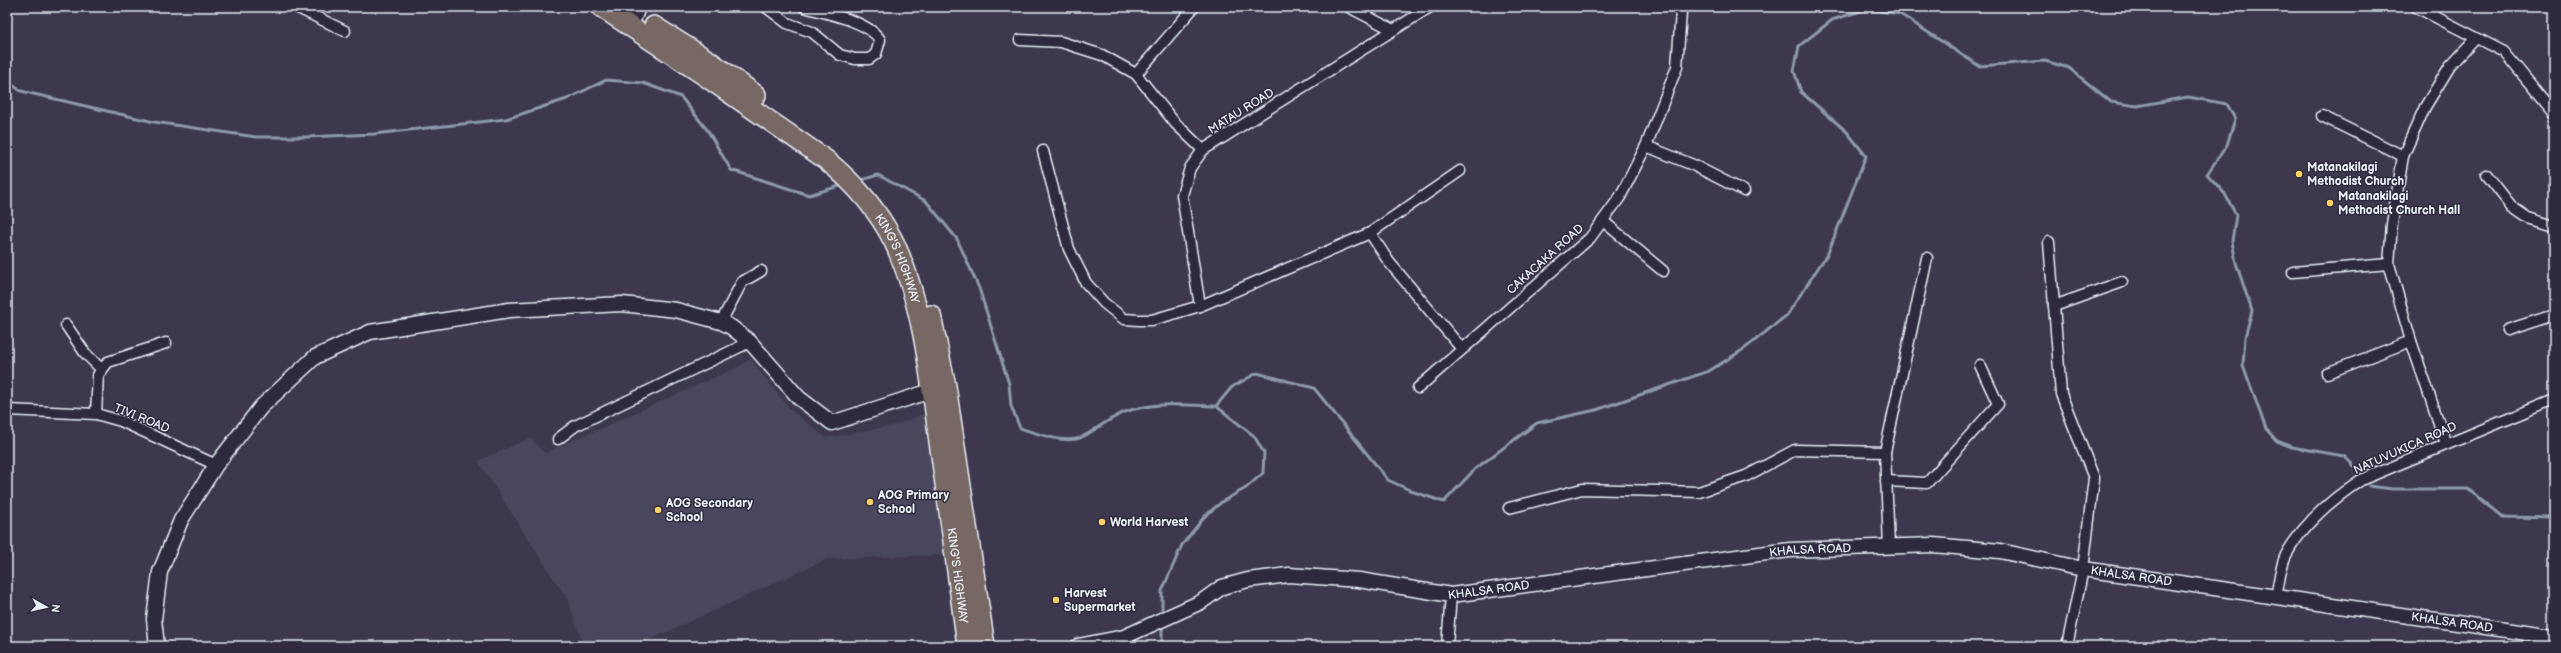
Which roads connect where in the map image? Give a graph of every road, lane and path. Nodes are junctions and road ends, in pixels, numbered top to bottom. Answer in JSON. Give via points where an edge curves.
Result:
{"nodes":[{"id":1,"x":296,"y":7,"type":"edge"},
{"id":2,"x":601,"y":7,"type":"edge"},
{"id":3,"x":766,"y":7,"type":"edge"},
{"id":4,"x":804,"y":7,"type":"edge"},
{"id":5,"x":1194,"y":7,"type":"edge"},
{"id":6,"x":1349,"y":7,"type":"edge"},
{"id":7,"x":1430,"y":7,"type":"edge"},
{"id":8,"x":1679,"y":7,"type":"edge"},
{"id":9,"x":2416,"y":7,"type":"edge"},
{"id":10,"x":632,"y":14,"type":"edge"},
{"id":11,"x":1393,"y":30,"type":"junction"},
{"id":12,"x":345,"y":31,"type":"dead end"},
{"id":13,"x":2476,"y":38,"type":"junction"},
{"id":14,"x":1020,"y":40,"type":"dead end"},
{"id":15,"x":1136,"y":74,"type":"junction"},
{"id":16,"x":2554,"y":113,"type":"edge"},
{"id":17,"x":2322,"y":116,"type":"dead end"},
{"id":18,"x":1646,"y":146,"type":"junction"},
{"id":19,"x":1203,"y":150,"type":"junction"},
{"id":20,"x":1043,"y":151,"type":"dead end"},
{"id":21,"x":2403,"y":156,"type":"junction"},
{"id":22,"x":1460,"y":171,"type":"dead end"},
{"id":23,"x":2487,"y":175,"type":"dead end"},
{"id":24,"x":1744,"y":192,"type":"dead end"},
{"id":25,"x":1603,"y":221,"type":"junction"},
{"id":26,"x":2554,"y":226,"type":"edge"},
{"id":27,"x":1370,"y":233,"type":"junction"},
{"id":28,"x":2049,"y":242,"type":"dead end"},
{"id":29,"x":1927,"y":258,"type":"dead end"},
{"id":30,"x":2389,"y":264,"type":"junction"},
{"id":31,"x":761,"y":271,"type":"dead end"},
{"id":32,"x":1663,"y":271,"type":"dead end"},
{"id":33,"x":2293,"y":272,"type":"dead end"},
{"id":34,"x":2122,"y":282,"type":"dead end"},
{"id":35,"x":1200,"y":306,"type":"junction"},
{"id":36,"x":2054,"y":306,"type":"junction"},
{"id":37,"x":2554,"y":315,"type":"edge"},
{"id":38,"x":721,"y":322,"type":"junction"},
{"id":39,"x":66,"y":325,"type":"dead end"},
{"id":40,"x":2507,"y":330,"type":"dead end"},
{"id":41,"x":2411,"y":341,"type":"junction"},
{"id":42,"x":750,"y":342,"type":"junction"},
{"id":43,"x":166,"y":343,"type":"dead end"},
{"id":44,"x":1462,"y":349,"type":"junction"},
{"id":45,"x":1980,"y":365,"type":"dead end"},
{"id":46,"x":102,"y":370,"type":"junction"},
{"id":47,"x":2327,"y":373,"type":"dead end"},
{"id":48,"x":939,"y":388,"type":"junction"},
{"id":49,"x":1418,"y":388,"type":"dead end"},
{"id":50,"x":2554,"y":400,"type":"edge"},
{"id":51,"x":7,"y":410,"type":"edge"},
{"id":52,"x":96,"y":414,"type":"junction"},
{"id":53,"x":558,"y":439,"type":"dead end"},
{"id":54,"x":2446,"y":444,"type":"junction"},
{"id":55,"x":1885,"y":452,"type":"junction"},
{"id":56,"x":216,"y":465,"type":"junction"},
{"id":57,"x":1886,"y":481,"type":"junction"},
{"id":58,"x":1509,"y":508,"type":"dead end"},
{"id":59,"x":1889,"y":546,"type":"junction"},
{"id":60,"x":2083,"y":569,"type":"junction"},
{"id":61,"x":1451,"y":595,"type":"junction"},
{"id":62,"x":2276,"y":597,"type":"junction"},
{"id":63,"x":2554,"y":638,"type":"edge"},
{"id":64,"x":157,"y":646,"type":"edge"},
{"id":65,"x":967,"y":646,"type":"edge"},
{"id":66,"x":985,"y":646,"type":"edge"},
{"id":67,"x":1078,"y":646,"type":"edge"},
{"id":68,"x":1447,"y":646,"type":"edge"},
{"id":69,"x":2066,"y":646,"type":"edge"}],
"edges":[{"from":1,"to":12,"type":"street"},
{"from":2,"to":10,"type":"highway","name":"KING'S HIGHWAY"},
{"from":3,"to":4,"type":"street","via":[[787,22],[812,32],[840,54],[855,59],[869,59],[876,54],[880,40],[877,34],[852,21]]},
{"from":5,"to":15,"type":"street"},
{"from":6,"to":11,"type":"street"},
{"from":7,"to":11,"type":"street","name":"MATAU ROAD"},
{"from":8,"to":18,"type":"street","name":"CAKACAKA ROAD","via":[[1681,12],[1676,67]]},
{"from":9,"to":13,"type":"street"},
{"from":10,"to":48,"type":"highway","name":"KING'S HIGHWAY","via":[[708,60],[848,170],[862,186],[905,268]]},
{"from":11,"to":19,"type":"street","name":"MATAU ROAD"},
{"from":13,"to":16,"type":"street","via":[[2504,52]]},
{"from":13,"to":21,"type":"street","via":[[2450,66],[2424,106]]},
{"from":14,"to":15,"type":"street","via":[[1061,42],[1102,55]]},
{"from":15,"to":19,"type":"street","via":[[1175,123]]},
{"from":17,"to":21,"type":"street"},
{"from":18,"to":24,"type":"street","via":[[1693,165]]},
{"from":18,"to":25,"type":"street","name":"CAKACAKA ROAD","via":[[1620,197]]},
{"from":19,"to":35,"type":"street","name":"MATAU ROAD","via":[[1190,168],[1182,195]]},
{"from":20,"to":35,"type":"street","via":[[1069,250],[1086,283],[1104,303],[1124,319],[1139,320],[1152,320]]},
{"from":21,"to":30,"type":"street","via":[[2392,224]]},
{"from":22,"to":27,"type":"street"},
{"from":23,"to":26,"type":"street","via":[[2512,207],[2528,218]]},
{"from":25,"to":32,"type":"street"},
{"from":25,"to":44,"type":"street","name":"CAKACAKA ROAD","via":[[1590,238]]},
{"from":27,"to":35,"type":"street"},
{"from":27,"to":44,"type":"street","via":[[1389,262]]},
{"from":28,"to":36,"type":"street"},
{"from":29,"to":55,"type":"street"},
{"from":30,"to":33,"type":"street"},
{"from":30,"to":41,"type":"street"},
{"from":31,"to":38,"type":"street","via":[[742,282]]},
{"from":34,"to":36,"type":"street"},
{"from":36,"to":60,"type":"street","via":[[2061,394],[2094,478]]},
{"from":37,"to":40,"type":"street"},
{"from":38,"to":42,"type":"main road"},
{"from":38,"to":56,"type":"main road","via":[[676,310],[622,304],[501,311],[370,332],[315,357],[261,407]]},
{"from":39,"to":46,"type":"street","via":[[85,353]]},
{"from":41,"to":47,"type":"street"},
{"from":41,"to":54,"type":"street"},
{"from":42,"to":48,"type":"main road","via":[[800,398],[832,423]]},
{"from":42,"to":53,"type":"street","via":[[576,426]]},
{"from":43,"to":46,"type":"street","via":[[108,362]]},
{"from":44,"to":49,"type":"street","name":"CAKACAKA ROAD"},
{"from":45,"to":57,"type":"street","via":[[1998,404],[1927,483]]},
{"from":46,"to":52,"type":"street","via":[[98,375]]},
{"from":48,"to":65,"type":"highway","name":"KING'S HIGHWAY"},
{"from":48,"to":66,"type":"highway","name":"KING'S HIGHWAY"},
{"from":50,"to":54,"type":"street","name":"NATUVUKICA ROAD"},
{"from":51,"to":52,"type":"street","name":"TIVI ROAD"},
{"from":52,"to":56,"type":"street","name":"TIVI ROAD","via":[[122,422]]},
{"from":54,"to":62,"type":"street","name":"NATUVUKICA ROAD","via":[[2361,480],[2332,499],[2309,524],[2286,556]]},
{"from":55,"to":57,"type":"street"},
{"from":55,"to":58,"type":"street","via":[[1795,450],[1746,476],[1699,492],[1582,489]]},
{"from":56,"to":64,"type":"main road","via":[[182,520],[160,572],[154,619]]},
{"from":57,"to":59,"type":"street"},
{"from":59,"to":60,"type":"main road","name":"KHALSA ROAD","via":[[2000,551]]},
{"from":59,"to":61,"type":"main road","name":"KHALSA ROAD","via":[[1790,550]]},
{"from":60,"to":62,"type":"main road","name":"KHALSA ROAD"},
{"from":60,"to":69,"type":"street"},
{"from":61,"to":67,"type":"main road","name":"KHALSA ROAD","via":[[1359,580],[1289,575],[1248,580],[1222,587],[1201,602],[1124,637]]},
{"from":61,"to":68,"type":"street"},
{"from":62,"to":63,"type":"main road","name":"KHALSA ROAD"}]}
